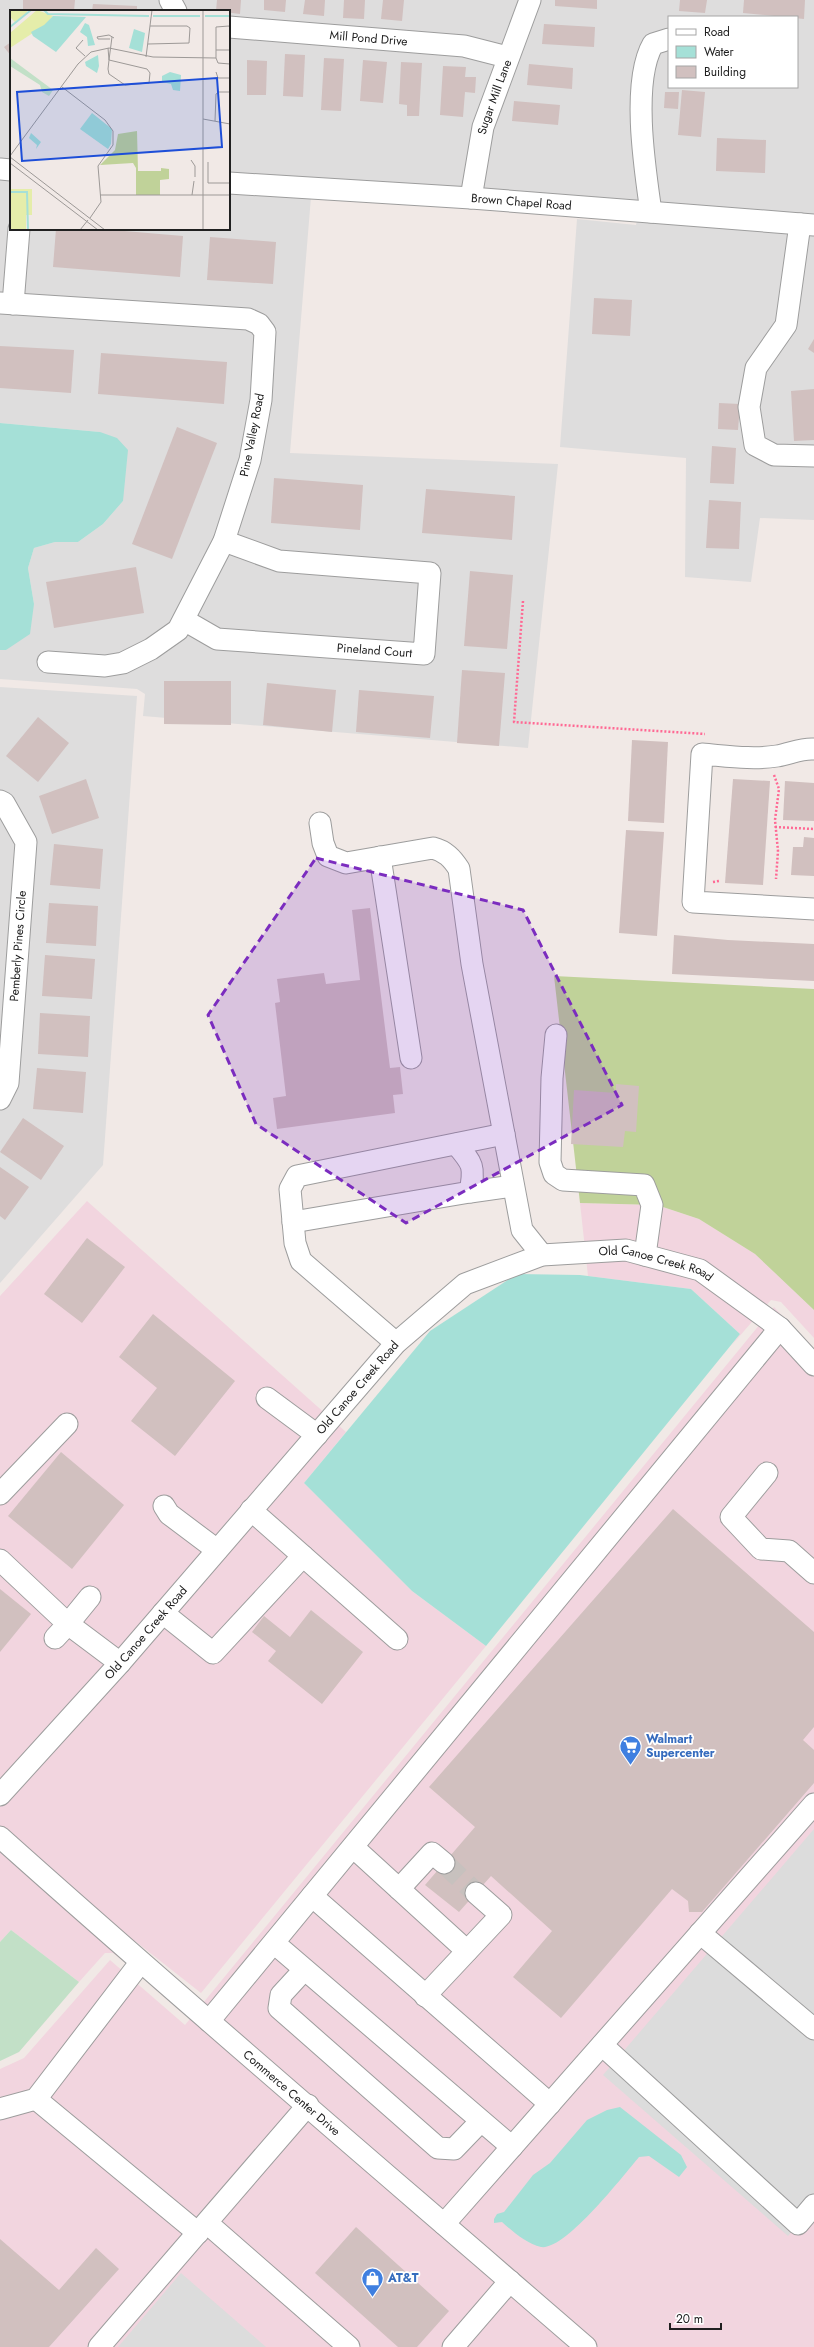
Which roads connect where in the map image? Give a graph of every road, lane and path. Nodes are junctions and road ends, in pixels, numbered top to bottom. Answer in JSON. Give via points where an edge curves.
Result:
{"nodes":[{"id":1,"x":170,"y":0,"type":"edge"},
{"id":2,"x":530,"y":0,"type":"edge"},
{"id":3,"x":175,"y":10,"type":"edge"},
{"id":4,"x":230,"y":27,"type":"edge"},
{"id":5,"x":668,"y":39,"type":"edge"},
{"id":6,"x":507,"y":57,"type":"junction"},
{"id":7,"x":0,"y":169,"type":"edge"},
{"id":8,"x":10,"y":170,"type":"edge"},
{"id":9,"x":230,"y":183,"type":"edge"},
{"id":10,"x":471,"y":198,"type":"junction"},
{"id":11,"x":651,"y":212,"type":"junction"},
{"id":12,"x":807,"y":224,"type":"edge"},
{"id":13,"x":19,"y":230,"type":"edge"},
{"id":14,"x":7,"y":303,"type":"edge"},
{"id":15,"x":814,"y":456,"type":"edge"},
{"id":16,"x":224,"y":541,"type":"junction"},
{"id":17,"x":523,"y":601,"type":"dead end"},
{"id":18,"x":184,"y":620,"type":"junction"},
{"id":19,"x":48,"y":662,"type":"dead end"},
{"id":20,"x":706,"y":734,"type":"dead end"},
{"id":21,"x":814,"y":750,"type":"edge"},
{"id":22,"x":773,"y":773,"type":"dead end"},
{"id":23,"x":0,"y":801,"type":"edge"},
{"id":24,"x":320,"y":823,"type":"dead end"},
{"id":25,"x":775,"y":827,"type":"junction"},
{"id":26,"x":814,"y":829,"type":"edge"},
{"id":27,"x":380,"y":857,"type":"junction"},
{"id":28,"x":776,"y":879,"type":"dead end"},
{"id":29,"x":814,"y":909,"type":"edge"},
{"id":30,"x":556,"y":1035,"type":"dead end"},
{"id":31,"x":411,"y":1058,"type":"dead end"},
{"id":32,"x":0,"y":1099,"type":"edge"},
{"id":33,"x":504,"y":1134,"type":"junction"},
{"id":34,"x":456,"y":1144,"type":"junction"},
{"id":35,"x":513,"y":1186,"type":"junction"},
{"id":36,"x":470,"y":1192,"type":"junction"},
{"id":37,"x":293,"y":1222,"type":"junction"},
{"id":38,"x":542,"y":1255,"type":"junction"},
{"id":39,"x":645,"y":1255,"type":"junction"},
{"id":40,"x":780,"y":1328,"type":"junction"},
{"id":41,"x":396,"y":1343,"type":"junction"},
{"id":42,"x":814,"y":1365,"type":"edge"},
{"id":43,"x":267,"y":1398,"type":"dead end"},
{"id":44,"x":67,"y":1424,"type":"dead end"},
{"id":45,"x":317,"y":1435,"type":"junction"},
{"id":46,"x":767,"y":1473,"type":"dead end"},
{"id":47,"x":0,"y":1494,"type":"edge"},
{"id":48,"x":164,"y":1506,"type":"dead end"},
{"id":49,"x":251,"y":1510,"type":"junction"},
{"id":50,"x":217,"y":1550,"type":"junction"},
{"id":51,"x":303,"y":1556,"type":"junction"},
{"id":52,"x":0,"y":1560,"type":"edge"},
{"id":53,"x":814,"y":1573,"type":"edge"},
{"id":54,"x":90,"y":1597,"type":"dead end"},
{"id":55,"x":163,"y":1613,"type":"junction"},
{"id":56,"x":61,"y":1631,"type":"junction"},
{"id":57,"x":397,"y":1639,"type":"dead end"},
{"id":58,"x":120,"y":1663,"type":"junction"},
{"id":59,"x":0,"y":1795,"type":"edge"},
{"id":60,"x":814,"y":1804,"type":"edge"},
{"id":61,"x":0,"y":1837,"type":"edge"},
{"id":62,"x":353,"y":1847,"type":"junction"},
{"id":63,"x":438,"y":1858,"type":"dead end"},
{"id":64,"x":399,"y":1889,"type":"junction"},
{"id":65,"x":476,"y":1893,"type":"tunnel mouth"},
{"id":66,"x":312,"y":1896,"type":"junction"},
{"id":67,"x":700,"y":1933,"type":"junction"},
{"id":68,"x":274,"y":1943,"type":"junction"},
{"id":69,"x":467,"y":1951,"type":"junction"},
{"id":70,"x":140,"y":1963,"type":"junction"},
{"id":71,"x":304,"y":1970,"type":"junction"},
{"id":72,"x":426,"y":1996,"type":"junction"},
{"id":73,"x":209,"y":2021,"type":"junction"},
{"id":74,"x":814,"y":2030,"type":"edge"},
{"id":75,"x":602,"y":2045,"type":"junction"},
{"id":76,"x":36,"y":2099,"type":"junction"},
{"id":77,"x":550,"y":2104,"type":"junction"},
{"id":78,"x":308,"y":2105,"type":"junction"},
{"id":79,"x":0,"y":2110,"type":"edge"},
{"id":80,"x":481,"y":2121,"type":"junction"},
{"id":81,"x":512,"y":2147,"type":"junction"},
{"id":82,"x":814,"y":2205,"type":"edge"},
{"id":83,"x":444,"y":2224,"type":"junction"},
{"id":84,"x":202,"y":2228,"type":"junction"},
{"id":85,"x":510,"y":2281,"type":"junction"},
{"id":86,"x":99,"y":2347,"type":"edge"},
{"id":87,"x":349,"y":2347,"type":"edge"},
{"id":88,"x":452,"y":2347,"type":"edge"},
{"id":89,"x":586,"y":2347,"type":"edge"}],
"edges":[{"from":1,"to":3,"type":"street"},
{"from":2,"to":6,"type":"street","name":"Sugar Mill Lane"},
{"from":4,"to":6,"type":"street","name":"Mill Pond Drive","via":[[464,46]]},
{"from":5,"to":11,"type":"street","via":[[652,44],[644,70],[643,150]]},
{"from":6,"to":10,"type":"street","name":"Sugar Mill Lane","via":[[483,127]]},
{"from":7,"to":8,"type":"street"},
{"from":9,"to":10,"type":"street","name":"Brown Chapel Road"},
{"from":10,"to":11,"type":"street","name":"Brown Chapel Road"},
{"from":11,"to":12,"type":"street","name":"Brown Chapel Road"},
{"from":12,"to":15,"type":"street","via":[[786,325],[756,368],[749,407],[754,445],[774,455]]},
{"from":13,"to":14,"type":"street"},
{"from":14,"to":16,"type":"street","name":"Pine Valley Road","via":[[248,319],[259,324],[265,332],[261,400],[250,460]]},
{"from":16,"to":18,"type":"street","name":"Pine Valley Road"},
{"from":16,"to":18,"type":"street","name":"Pineland Court","via":[[279,561],[430,573],[424,654],[217,639]]},
{"from":17,"to":20,"type":"path","via":[[514,722]]},
{"from":18,"to":19,"type":"street","name":"Pine Valley Road","via":[[178,630],[151,649],[123,663],[105,666]]},
{"from":21,"to":29,"type":"street","via":[[805,749],[777,756],[748,758],[702,754],[693,902]]},
{"from":22,"to":25,"type":"path","via":[[779,789]]},
{"from":23,"to":32,"type":"street","name":"Pemberly Pines Circle","via":[[4,802],[26,842],[8,1083]]},
{"from":24,"to":27,"type":"street","via":[[328,856],[346,863]]},
{"from":25,"to":26,"type":"path"},
{"from":25,"to":28,"type":"path","via":[[778,851]]},
{"from":27,"to":31,"type":"street"},
{"from":27,"to":33,"type":"street","via":[[433,848],[442,850],[452,858],[459,869],[472,964]]},
{"from":30,"to":39,"type":"street","via":[[549,1143],[550,1162],[554,1174],[562,1180],[572,1182],[644,1185],[652,1205]]},
{"from":33,"to":34,"type":"street"},
{"from":33,"to":35,"type":"street"},
{"from":34,"to":36,"type":"street","via":[[471,1161],[473,1175]]},
{"from":34,"to":37,"type":"street","via":[[297,1176],[290,1189]]},
{"from":35,"to":36,"type":"street"},
{"from":35,"to":38,"type":"street","via":[[522,1230]]},
{"from":36,"to":37,"type":"street"},
{"from":37,"to":41,"type":"street","via":[[295,1243],[301,1261]]},
{"from":38,"to":39,"type":"street","name":"Old Canoe Creek Road","via":[[626,1250]]},
{"from":38,"to":41,"type":"street","name":"Old Canoe Creek Road","via":[[465,1284]]},
{"from":39,"to":40,"type":"street","name":"Old Canoe Creek Road","via":[[700,1270]]},
{"from":40,"to":42,"type":"street","name":"Old Canoe Creek Road"},
{"from":40,"to":62,"type":"street"},
{"from":41,"to":45,"type":"street","name":"Old Canoe Creek Road"},
{"from":43,"to":45,"type":"street"},
{"from":44,"to":47,"type":"street"},
{"from":45,"to":49,"type":"street","name":"Old Canoe Creek Road"},
{"from":46,"to":53,"type":"street","via":[[731,1517],[760,1548],[789,1551]]},
{"from":48,"to":50,"type":"street","via":[[169,1514]]},
{"from":49,"to":50,"type":"street","name":"Old Canoe Creek Road"},
{"from":49,"to":51,"type":"street"},
{"from":50,"to":55,"type":"street","name":"Old Canoe Creek Road"},
{"from":51,"to":55,"type":"street","via":[[213,1653]]},
{"from":51,"to":57,"type":"street"},
{"from":52,"to":56,"type":"street"},
{"from":54,"to":56,"type":"street"},
{"from":55,"to":58,"type":"street","name":"Old Canoe Creek Road"},
{"from":56,"to":58,"type":"street"},
{"from":58,"to":59,"type":"street","name":"Old Canoe Creek Road"},
{"from":60,"to":67,"type":"street"},
{"from":61,"to":70,"type":"street","name":"Commerce Center Drive"},
{"from":62,"to":64,"type":"street"},
{"from":62,"to":66,"type":"street"},
{"from":63,"to":64,"type":"street"},
{"from":64,"to":69,"type":"street"},
{"from":65,"to":69,"type":"street","via":[[501,1915]]},
{"from":66,"to":68,"type":"street"},
{"from":66,"to":72,"type":"street"},
{"from":67,"to":74,"type":"street"},
{"from":67,"to":75,"type":"street"},
{"from":68,"to":71,"type":"street"},
{"from":68,"to":73,"type":"street"},
{"from":69,"to":72,"type":"street"},
{"from":70,"to":73,"type":"street","name":"Commerce Center Drive"},
{"from":70,"to":76,"type":"street"},
{"from":71,"to":80,"type":"street"},
{"from":71,"to":80,"type":"street","via":[[282,1995],[279,2008],[438,2148],[454,2149]]},
{"from":72,"to":77,"type":"street"},
{"from":73,"to":78,"type":"street","name":"Commerce Center Drive"},
{"from":75,"to":77,"type":"street"},
{"from":75,"to":82,"type":"street","via":[[798,2224]]},
{"from":76,"to":79,"type":"street"},
{"from":76,"to":84,"type":"street"},
{"from":77,"to":81,"type":"street"},
{"from":78,"to":83,"type":"street","name":"Commerce Center Drive"},
{"from":78,"to":84,"type":"street"},
{"from":80,"to":81,"type":"street"},
{"from":81,"to":83,"type":"street"},
{"from":83,"to":85,"type":"street","name":"Commerce Center Drive"},
{"from":84,"to":86,"type":"street"},
{"from":84,"to":87,"type":"street"},
{"from":85,"to":88,"type":"street"},
{"from":85,"to":89,"type":"street","name":"Commerce Center Drive"}]}
